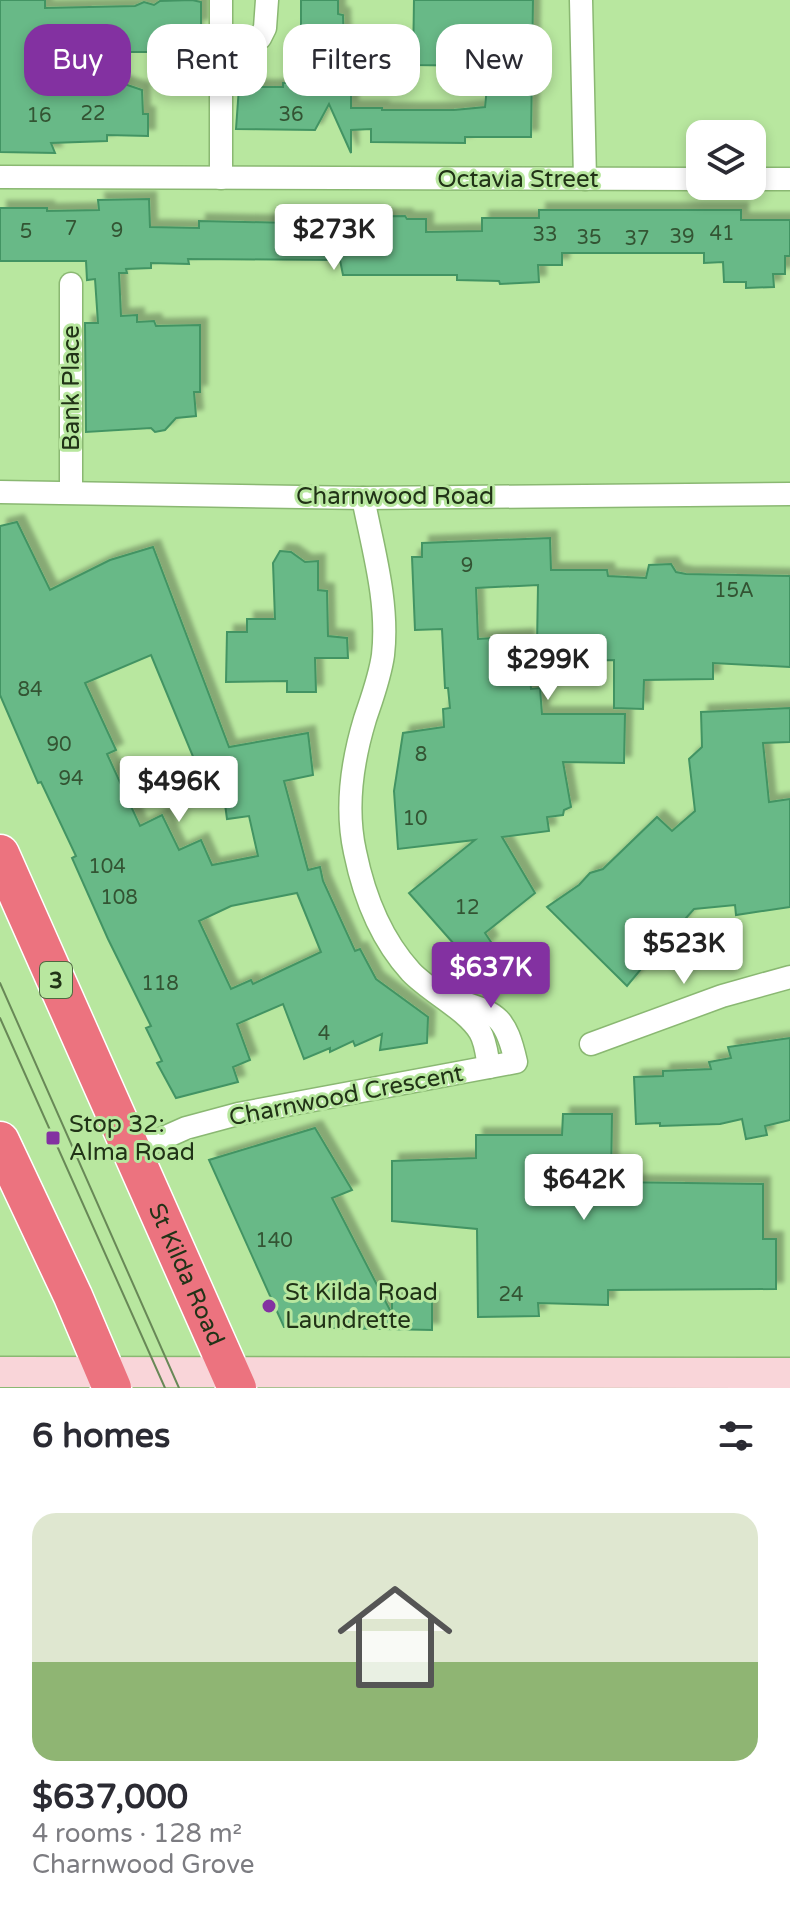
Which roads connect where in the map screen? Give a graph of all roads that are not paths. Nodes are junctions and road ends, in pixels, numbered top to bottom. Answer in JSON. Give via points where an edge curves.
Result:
{"nodes":[{"id":1,"x":221,"y":0,"type":"edge"},
{"id":2,"x":267,"y":0,"type":"edge"},
{"id":3,"x":581,"y":0,"type":"edge"},
{"id":4,"x":221,"y":24,"type":"edge"},
{"id":5,"x":265,"y":24,"type":"edge"},
{"id":6,"x":221,"y":96,"type":"edge"},
{"id":7,"x":0,"y":177,"type":"edge"},
{"id":8,"x":221,"y":178,"type":"junction"},
{"id":9,"x":585,"y":179,"type":"junction"},
{"id":10,"x":686,"y":179,"type":"edge"},
{"id":11,"x":766,"y":179,"type":"edge"},
{"id":12,"x":790,"y":179,"type":"edge"},
{"id":13,"x":71,"y":284,"type":"dead end"},
{"id":14,"x":0,"y":492,"type":"edge"},
{"id":15,"x":71,"y":492,"type":"junction"},
{"id":16,"x":790,"y":494,"type":"edge"},
{"id":17,"x":363,"y":498,"type":"junction"},
{"id":18,"x":0,"y":854,"type":"edge"},
{"id":19,"x":790,"y":977,"type":"edge"},
{"id":20,"x":432,"y":989,"type":"junction"},
{"id":21,"x":591,"y":1044,"type":"dead end"},
{"id":22,"x":489,"y":1067,"type":"junction"},
{"id":23,"x":0,"y":1141,"type":"edge"},
{"id":24,"x":134,"y":1151,"type":"junction"},
{"id":25,"x":0,"y":1372,"type":"edge"},
{"id":26,"x":790,"y":1373,"type":"edge"},
{"id":27,"x":108,"y":1380,"type":"edge"},
{"id":28,"x":234,"y":1381,"type":"edge"}],
"edges":[{"from":1,"to":4,"type":"street"},
{"from":2,"to":5,"type":"street"},
{"from":3,"to":9,"type":"street"},
{"from":6,"to":8,"type":"street"},
{"from":7,"to":8,"type":"street","name":"Octavia Street"},
{"from":8,"to":9,"type":"street","name":"Octavia Street"},
{"from":9,"to":10,"type":"street","name":"Octavia Street"},
{"from":11,"to":12,"type":"street"},
{"from":13,"to":15,"type":"street","name":"Bank Place"},
{"from":14,"to":15,"type":"street","name":"Charnwood Road"},
{"from":15,"to":17,"type":"street","name":"Charnwood Road"},
{"from":16,"to":17,"type":"street","name":"Charnwood Road"},
{"from":17,"to":20,"type":"street","via":[[385,633],[356,750],[350,817],[354,848],[376,920],[412,973]]},
{"from":18,"to":24,"type":"highway","name":"St Kilda Road","number":"3"},
{"from":19,"to":21,"type":"street"},
{"from":20,"to":22,"type":"street","via":[[479,1030]]},
{"from":20,"to":22,"type":"street","name":"Charnwood Crescent","via":[[476,1005],[505,1026],[516,1062]]},
{"from":22,"to":24,"type":"street","name":"Charnwood Crescent","via":[[238,1114],[186,1128]]},
{"from":23,"to":27,"type":"highway"},
{"from":24,"to":28,"type":"highway","name":"St Kilda Road","number":"3"},
{"from":25,"to":27,"type":"street"},
{"from":26,"to":28,"type":"street"},
{"from":27,"to":28,"type":"street"}]}
